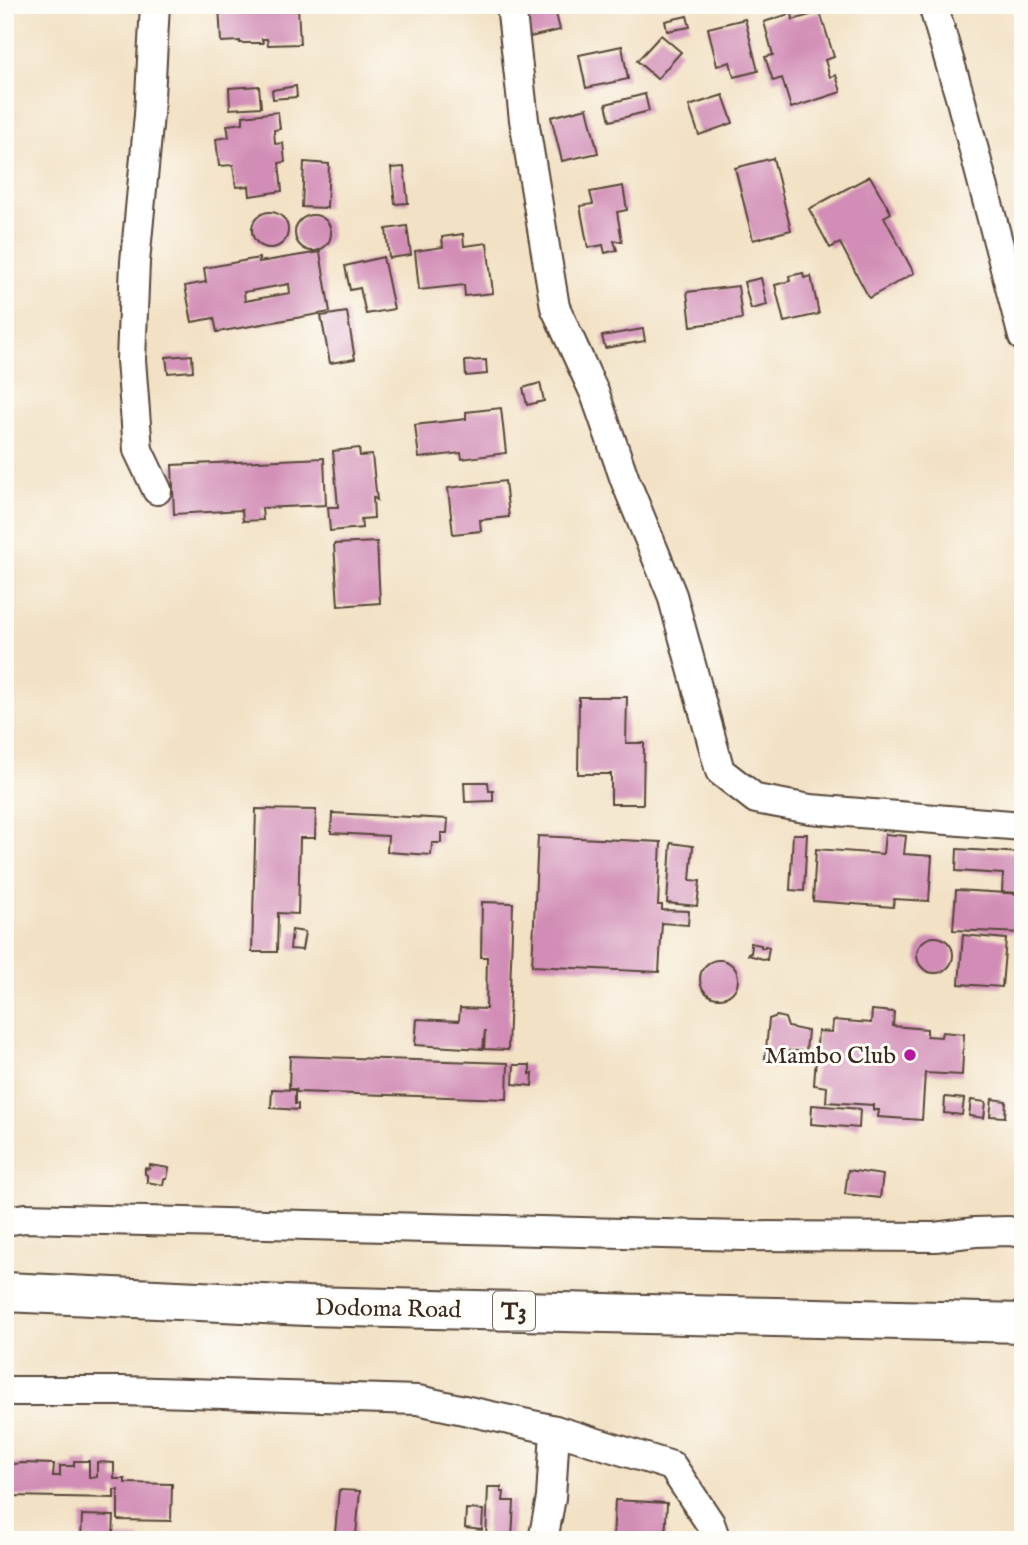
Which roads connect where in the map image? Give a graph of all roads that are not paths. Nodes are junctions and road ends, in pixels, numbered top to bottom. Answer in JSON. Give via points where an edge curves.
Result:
{"nodes":[{"id":1,"x":155,"y":5,"type":"edge"},
{"id":2,"x":511,"y":5,"type":"edge"},
{"id":3,"x":933,"y":5,"type":"edge"},
{"id":4,"x":1023,"y":337,"type":"edge"},
{"id":5,"x":157,"y":490,"type":"dead end"},
{"id":6,"x":1023,"y":826,"type":"edge"},
{"id":7,"x":5,"y":1221,"type":"edge"},
{"id":8,"x":1023,"y":1233,"type":"edge"},
{"id":9,"x":5,"y":1292,"type":"edge"},
{"id":10,"x":1023,"y":1323,"type":"edge"},
{"id":11,"x":5,"y":1391,"type":"edge"},
{"id":12,"x":555,"y":1430,"type":"junction"},
{"id":13,"x":544,"y":1540,"type":"edge"},
{"id":14,"x":716,"y":1540,"type":"edge"}],
"edges":[{"from":1,"to":5,"type":"street","via":[[131,360],[138,450]]},
{"from":2,"to":6,"type":"street","via":[[524,120],[555,307],[595,394],[672,595],[720,771],[756,799],[769,802]]},
{"from":3,"to":4,"type":"street"},
{"from":7,"to":8,"type":"street","via":[[744,1236]]},
{"from":9,"to":10,"type":"highway","name":"Dodoma Road","number":"T3","via":[[307,1306]]},
{"from":11,"to":12,"type":"street","via":[[418,1401]]},
{"from":12,"to":13,"type":"street"},
{"from":12,"to":14,"type":"street","via":[[672,1466],[710,1523]]}]}
